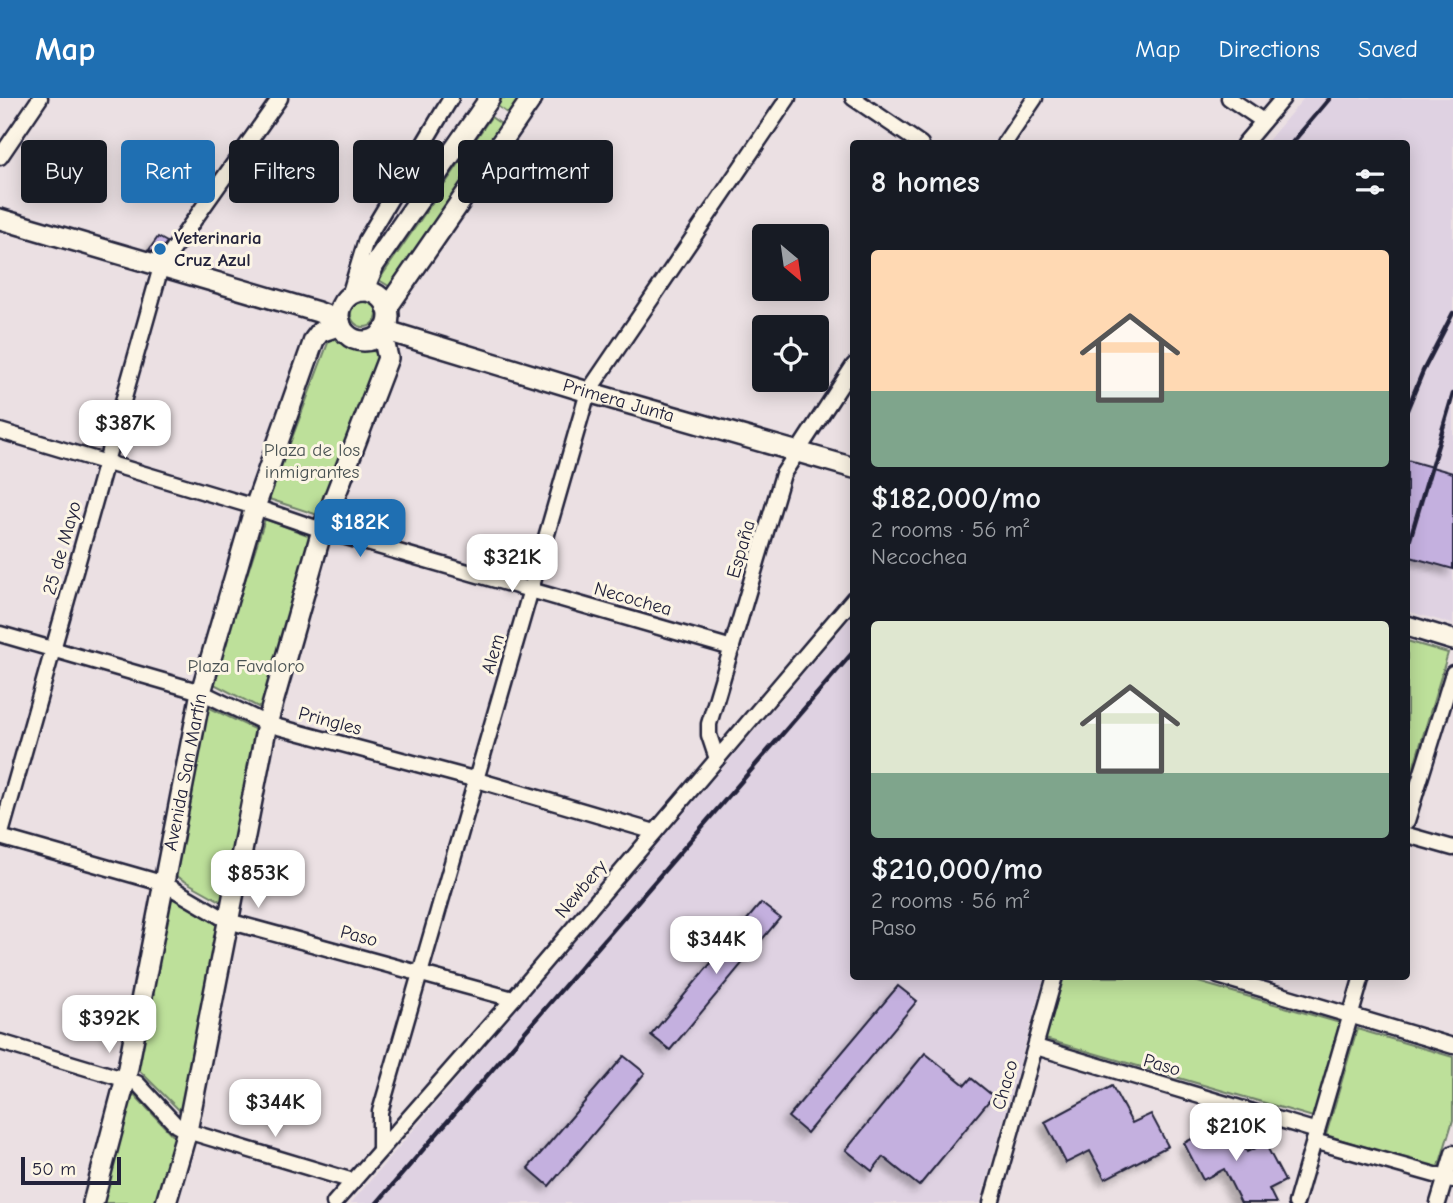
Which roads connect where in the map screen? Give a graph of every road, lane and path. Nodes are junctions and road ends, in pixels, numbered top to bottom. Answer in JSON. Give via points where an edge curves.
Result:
{"nodes":[{"id":1,"x":40,"y":98,"type":"edge"},
{"id":2,"x":280,"y":98,"type":"edge"},
{"id":3,"x":451,"y":98,"type":"edge"},
{"id":4,"x":532,"y":98,"type":"edge"},
{"id":5,"x":788,"y":98,"type":"edge"},
{"id":6,"x":853,"y":98,"type":"edge"},
{"id":7,"x":1035,"y":98,"type":"edge"},
{"id":8,"x":1229,"y":98,"type":"edge"},
{"id":9,"x":1283,"y":98,"type":"edge"},
{"id":10,"x":485,"y":100,"type":"edge"},
{"id":11,"x":1263,"y":121,"type":"junction"},
{"id":12,"x":515,"y":123,"type":"junction"},
{"id":13,"x":914,"y":140,"type":"edge"},
{"id":14,"x":1006,"y":140,"type":"edge"},
{"id":15,"x":1247,"y":140,"type":"edge"},
{"id":16,"x":0,"y":157,"type":"edge"},
{"id":17,"x":0,"y":219,"type":"edge"},
{"id":18,"x":161,"y":267,"type":"junction"},
{"id":19,"x":352,"y":296,"type":"junction"},
{"id":20,"x":387,"y":308,"type":"junction"},
{"id":21,"x":318,"y":312,"type":"junction"},
{"id":22,"x":340,"y":323,"type":"junction"},
{"id":23,"x":383,"y":331,"type":"junction"},
{"id":24,"x":850,"y":371,"type":"edge"},
{"id":25,"x":588,"y":392,"type":"junction"},
{"id":26,"x":0,"y":431,"type":"edge"},
{"id":27,"x":796,"y":451,"type":"junction"},
{"id":28,"x":106,"y":463,"type":"junction"},
{"id":29,"x":850,"y":467,"type":"edge"},
{"id":30,"x":255,"y":507,"type":"junction"},
{"id":31,"x":322,"y":530,"type":"junction"},
{"id":32,"x":531,"y":589,"type":"junction"},
{"id":33,"x":850,"y":603,"type":"edge"},
{"id":34,"x":1410,"y":627,"type":"edge"},
{"id":35,"x":0,"y":634,"type":"edge"},
{"id":36,"x":1453,"y":640,"type":"edge"},
{"id":37,"x":732,"y":648,"type":"junction"},
{"id":38,"x":53,"y":649,"type":"junction"},
{"id":39,"x":1453,"y":673,"type":"edge"},
{"id":40,"x":201,"y":692,"type":"junction"},
{"id":41,"x":267,"y":724,"type":"junction"},
{"id":42,"x":717,"y":759,"type":"junction"},
{"id":43,"x":477,"y":780,"type":"junction"},
{"id":44,"x":1410,"y":811,"type":"edge"},
{"id":45,"x":655,"y":832,"type":"junction"},
{"id":46,"x":1410,"y":836,"type":"edge"},
{"id":47,"x":0,"y":837,"type":"edge"},
{"id":48,"x":1453,"y":848,"type":"edge"},
{"id":49,"x":164,"y":884,"type":"junction"},
{"id":50,"x":228,"y":920,"type":"junction"},
{"id":51,"x":422,"y":972,"type":"junction"},
{"id":52,"x":1054,"y":980,"type":"edge"},
{"id":53,"x":1232,"y":980,"type":"edge"},
{"id":54,"x":1361,"y":980,"type":"edge"},
{"id":55,"x":513,"y":999,"type":"junction"},
{"id":56,"x":1351,"y":1015,"type":"junction"},
{"id":57,"x":0,"y":1042,"type":"edge"},
{"id":58,"x":1453,"y":1046,"type":"edge"},
{"id":59,"x":1036,"y":1047,"type":"junction"},
{"id":60,"x":125,"y":1079,"type":"junction"},
{"id":61,"x":187,"y":1131,"type":"junction"},
{"id":62,"x":1316,"y":1136,"type":"junction"},
{"id":63,"x":380,"y":1149,"type":"junction"},
{"id":64,"x":1453,"y":1153,"type":"edge"},
{"id":65,"x":1449,"y":1179,"type":"edge"},
{"id":66,"x":353,"y":1181,"type":"junction"},
{"id":67,"x":93,"y":1203,"type":"edge"},
{"id":68,"x":166,"y":1203,"type":"edge"},
{"id":69,"x":334,"y":1203,"type":"edge"},
{"id":70,"x":990,"y":1203,"type":"edge"},
{"id":71,"x":1296,"y":1203,"type":"edge"},
{"id":72,"x":1438,"y":1203,"type":"edge"}],
"edges":[{"from":1,"to":16,"type":"street"},
{"from":2,"to":18,"type":"street","name":"25 de Mayo"},
{"from":3,"to":19,"type":"street","via":[[366,240]]},
{"from":4,"to":12,"type":"main road"},
{"from":5,"to":25,"type":"street","name":"Alem"},
{"from":6,"to":13,"type":"street"},
{"from":7,"to":14,"type":"street"},
{"from":8,"to":11,"type":"street"},
{"from":9,"to":11,"type":"street"},
{"from":10,"to":12,"type":"main road"},
{"from":10,"to":19,"type":"main road"},
{"from":11,"to":15,"type":"street"},
{"from":12,"to":20,"type":"main road"},
{"from":17,"to":18,"type":"main road"},
{"from":18,"to":21,"type":"main road"},
{"from":18,"to":28,"type":"street","name":"25 de Mayo"},
{"from":19,"to":20,"type":"main road","via":[[376,294]]},
{"from":19,"to":21,"type":"main road"},
{"from":19,"to":22,"type":"main road","via":[[340,308]]},
{"from":20,"to":23,"type":"main road"},
{"from":21,"to":22,"type":"main road"},
{"from":22,"to":23,"type":"main road","via":[[357,340],[372,339]]},
{"from":22,"to":30,"type":"main road","name":"Avenida San Martín","via":[[314,340]]},
{"from":23,"to":25,"type":"main road","name":"Primera Junta"},
{"from":23,"to":31,"type":"main road","via":[[388,358]]},
{"from":24,"to":27,"type":"street","name":"España"},
{"from":25,"to":27,"type":"main road","name":"Primera Junta"},
{"from":25,"to":32,"type":"street","name":"Alem"},
{"from":26,"to":28,"type":"street","name":"Necochea"},
{"from":27,"to":29,"type":"main road","name":"Primera Junta"},
{"from":27,"to":37,"type":"street","name":"España","via":[[783,474]]},
{"from":28,"to":30,"type":"street","name":"Necochea"},
{"from":28,"to":38,"type":"street","name":"25 de Mayo"},
{"from":30,"to":31,"type":"street","name":"Necochea"},
{"from":30,"to":40,"type":"main road","name":"Avenida San Martín"},
{"from":31,"to":32,"type":"street","name":"Necochea"},
{"from":31,"to":41,"type":"main road"},
{"from":32,"to":37,"type":"street","name":"Necochea"},
{"from":32,"to":43,"type":"street","name":"Alem"},
{"from":33,"to":42,"type":"street","name":"Newbery"},
{"from":34,"to":36,"type":"main road"},
{"from":35,"to":38,"type":"street","name":"Pringles"},
{"from":37,"to":42,"type":"street","name":"España","via":[[709,724]]},
{"from":38,"to":40,"type":"street","name":"Pringles"},
{"from":38,"to":47,"type":"street","name":"25 de Mayo"},
{"from":39,"to":44,"type":"street"},
{"from":40,"to":41,"type":"street","name":"Pringles"},
{"from":40,"to":49,"type":"main road","name":"Avenida San Martín"},
{"from":41,"to":43,"type":"street","name":"Pringles"},
{"from":41,"to":50,"type":"main road"},
{"from":42,"to":45,"type":"street","name":"Newbery"},
{"from":43,"to":45,"type":"street","name":"Pringles"},
{"from":43,"to":51,"type":"street","name":"Alem"},
{"from":45,"to":55,"type":"street","name":"Newbery"},
{"from":46,"to":48,"type":"street"},
{"from":47,"to":49,"type":"street","name":"Paso"},
{"from":49,"to":50,"type":"street","name":"Paso"},
{"from":49,"to":60,"type":"main road","name":"Avenida San Martín"},
{"from":50,"to":51,"type":"street","name":"Paso"},
{"from":50,"to":61,"type":"main road"},
{"from":51,"to":55,"type":"street","name":"Paso"},
{"from":51,"to":63,"type":"street","name":"Alem","via":[[380,1112]]},
{"from":52,"to":59,"type":"street","name":"Chaco"},
{"from":53,"to":56,"type":"street"},
{"from":54,"to":56,"type":"street"},
{"from":55,"to":63,"type":"street","name":"Newbery"},
{"from":56,"to":58,"type":"street"},
{"from":56,"to":62,"type":"street"},
{"from":57,"to":60,"type":"street"},
{"from":59,"to":62,"type":"street","name":"Paso"},
{"from":59,"to":70,"type":"street","name":"Chaco"},
{"from":60,"to":61,"type":"street","via":[[136,1083]]},
{"from":60,"to":67,"type":"main road","name":"Avenida San Martín"},
{"from":61,"to":66,"type":"street"},
{"from":61,"to":68,"type":"main road"},
{"from":62,"to":65,"type":"street","name":"Paso"},
{"from":62,"to":71,"type":"street"},
{"from":63,"to":66,"type":"street","name":"Newbery"},
{"from":64,"to":65,"type":"street"},
{"from":65,"to":72,"type":"street"},
{"from":66,"to":69,"type":"street","name":"Newbery"}]}
